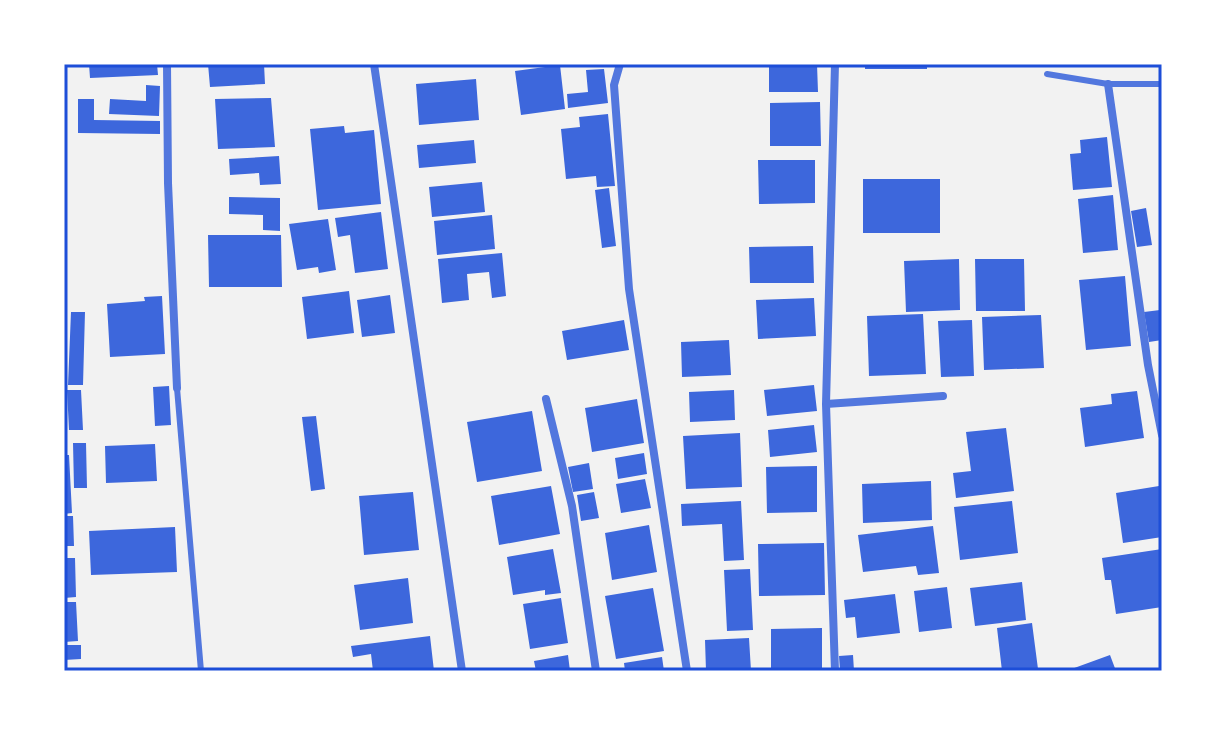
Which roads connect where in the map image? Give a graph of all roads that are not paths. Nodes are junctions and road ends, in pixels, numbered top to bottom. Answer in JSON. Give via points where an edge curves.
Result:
{"nodes":[{"id":1,"x":167,"y":64,"type":"edge"},
{"id":2,"x":374,"y":64,"type":"edge"},
{"id":3,"x":620,"y":64,"type":"edge"},
{"id":4,"x":835,"y":64,"type":"edge"},
{"id":5,"x":1047,"y":74,"type":"dead end"},
{"id":6,"x":1108,"y":84,"type":"junction"},
{"id":7,"x":1162,"y":84,"type":"edge"},
{"id":8,"x":177,"y":388,"type":"joint"},
{"id":9,"x":943,"y":396,"type":"dead end"},
{"id":10,"x":546,"y":399,"type":"dead end"},
{"id":11,"x":826,"y":404,"type":"junction"},
{"id":12,"x":1162,"y":435,"type":"edge"},
{"id":13,"x":201,"y":671,"type":"edge"},
{"id":14,"x":462,"y":671,"type":"edge"},
{"id":15,"x":596,"y":671,"type":"edge"},
{"id":16,"x":687,"y":671,"type":"edge"},
{"id":17,"x":835,"y":671,"type":"edge"}],
"edges":[{"from":1,"to":8,"type":"street"},
{"from":2,"to":14,"type":"street"},
{"from":3,"to":16,"type":"street","via":[[614,85],[629,289]]},
{"from":4,"to":11,"type":"street"},
{"from":5,"to":6,"type":"lane"},
{"from":6,"to":7,"type":"lane"},
{"from":6,"to":12,"type":"street"},
{"from":8,"to":13,"type":"lane"},
{"from":9,"to":11,"type":"street"},
{"from":10,"to":15,"type":"street","via":[[572,506]]},
{"from":11,"to":17,"type":"street"}]}
